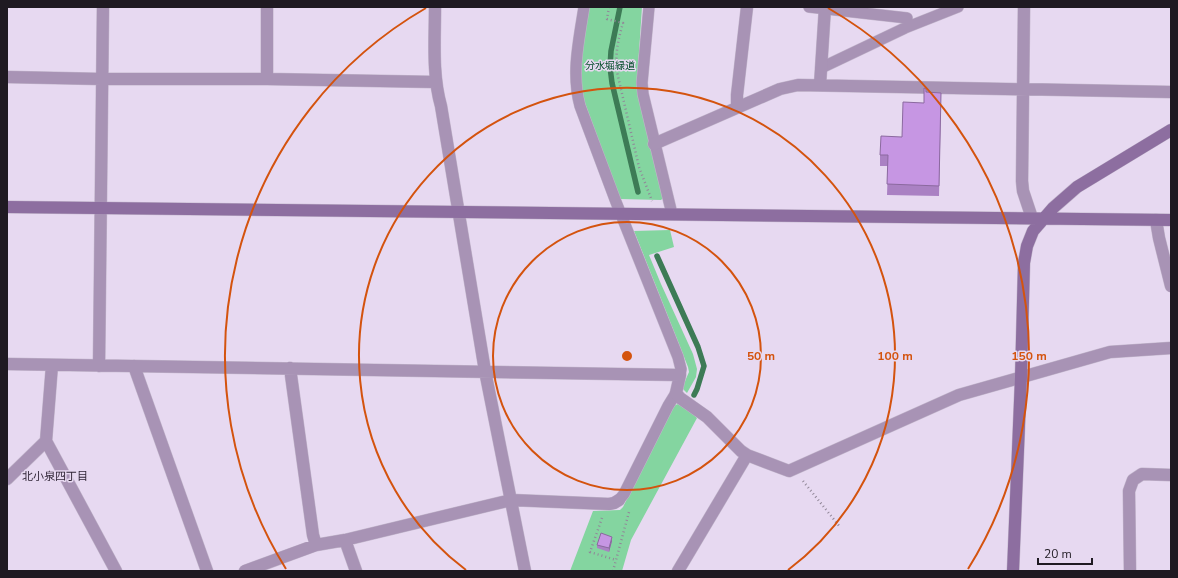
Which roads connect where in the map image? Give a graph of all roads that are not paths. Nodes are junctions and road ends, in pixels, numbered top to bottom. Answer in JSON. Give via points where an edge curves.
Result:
{"nodes":[{"id":1,"x":103,"y":7,"type":"edge"},
{"id":2,"x":267,"y":7,"type":"edge"},
{"id":3,"x":435,"y":7,"type":"edge"},
{"id":4,"x":584,"y":7,"type":"edge"},
{"id":5,"x":649,"y":7,"type":"edge"},
{"id":6,"x":747,"y":7,"type":"edge"},
{"id":7,"x":809,"y":7,"type":"edge"},
{"id":8,"x":958,"y":7,"type":"edge"},
{"id":9,"x":1024,"y":7,"type":"edge"},
{"id":10,"x":825,"y":8,"type":"edge"},
{"id":11,"x":907,"y":18,"type":"edge"},
{"id":12,"x":821,"y":68,"type":"junction"},
{"id":13,"x":7,"y":76,"type":"edge"},
{"id":14,"x":102,"y":79,"type":"junction"},
{"id":15,"x":267,"y":79,"type":"junction"},
{"id":16,"x":436,"y":82,"type":"junction"},
{"id":17,"x":820,"y":85,"type":"junction"},
{"id":18,"x":1023,"y":90,"type":"junction"},
{"id":19,"x":1171,"y":92,"type":"edge"},
{"id":20,"x":737,"y":107,"type":"junction"},
{"id":21,"x":1171,"y":130,"type":"edge"},
{"id":22,"x":654,"y":144,"type":"junction"},
{"id":23,"x":7,"y":207,"type":"edge"},
{"id":24,"x":102,"y":208,"type":"junction"},
{"id":25,"x":459,"y":212,"type":"junction"},
{"id":26,"x":621,"y":214,"type":"junction"},
{"id":27,"x":672,"y":214,"type":"junction"},
{"id":28,"x":1038,"y":218,"type":"junction"},
{"id":29,"x":1156,"y":220,"type":"junction"},
{"id":30,"x":1171,"y":220,"type":"edge"},
{"id":31,"x":1171,"y":286,"type":"edge"},
{"id":32,"x":1171,"y":348,"type":"edge"},
{"id":33,"x":7,"y":364,"type":"edge"},
{"id":34,"x":52,"y":365,"type":"junction"},
{"id":35,"x":99,"y":366,"type":"junction"},
{"id":36,"x":134,"y":366,"type":"junction"},
{"id":37,"x":290,"y":368,"type":"junction"},
{"id":38,"x":485,"y":371,"type":"junction"},
{"id":39,"x":680,"y":375,"type":"junction"},
{"id":40,"x":1021,"y":377,"type":"junction"},
{"id":41,"x":676,"y":393,"type":"junction"},
{"id":42,"x":46,"y":441,"type":"junction"},
{"id":43,"x":747,"y":455,"type":"junction"},
{"id":44,"x":1171,"y":475,"type":"edge"},
{"id":45,"x":7,"y":479,"type":"edge"},
{"id":46,"x":511,"y":500,"type":"junction"},
{"id":47,"x":619,"y":500,"type":"joint"},
{"id":48,"x":345,"y":540,"type":"junction"},
{"id":49,"x":316,"y":544,"type":"junction"},
{"id":50,"x":116,"y":571,"type":"edge"},
{"id":51,"x":207,"y":571,"type":"edge"},
{"id":52,"x":245,"y":571,"type":"edge"},
{"id":53,"x":356,"y":571,"type":"edge"},
{"id":54,"x":525,"y":571,"type":"edge"},
{"id":55,"x":678,"y":571,"type":"edge"},
{"id":56,"x":1013,"y":571,"type":"edge"},
{"id":57,"x":1130,"y":571,"type":"edge"}],
"edges":[{"from":1,"to":14,"type":"street"},
{"from":2,"to":15,"type":"street"},
{"from":3,"to":16,"type":"street"},
{"from":4,"to":26,"type":"lane","via":[[575,63],[576,92]]},
{"from":5,"to":22,"type":"lane","via":[[642,83]]},
{"from":6,"to":20,"type":"street"},
{"from":7,"to":10,"type":"lane"},
{"from":8,"to":11,"type":"lane"},
{"from":9,"to":18,"type":"street"},
{"from":10,"to":11,"type":"lane"},
{"from":10,"to":12,"type":"street"},
{"from":11,"to":12,"type":"lane"},
{"from":12,"to":17,"type":"street"},
{"from":13,"to":14,"type":"street"},
{"from":14,"to":15,"type":"street"},
{"from":14,"to":24,"type":"street"},
{"from":15,"to":16,"type":"street"},
{"from":16,"to":25,"type":"street"},
{"from":17,"to":18,"type":"street"},
{"from":17,"to":20,"type":"street","via":[[798,85],[780,89]]},
{"from":18,"to":19,"type":"street"},
{"from":18,"to":28,"type":"street","via":[[1022,191]]},
{"from":20,"to":22,"type":"street"},
{"from":21,"to":28,"type":"street","via":[[1077,187]]},
{"from":22,"to":27,"type":"lane"},
{"from":23,"to":24,"type":"street"},
{"from":24,"to":25,"type":"street"},
{"from":24,"to":35,"type":"street"},
{"from":25,"to":26,"type":"street"},
{"from":25,"to":38,"type":"street"},
{"from":26,"to":27,"type":"street"},
{"from":26,"to":39,"type":"lane","via":[[678,357]]},
{"from":27,"to":28,"type":"street"},
{"from":28,"to":29,"type":"street"},
{"from":28,"to":40,"type":"street","via":[[1027,246],[1024,263]]},
{"from":29,"to":30,"type":"street"},
{"from":29,"to":31,"type":"street"},
{"from":32,"to":40,"type":"street","via":[[1110,352]]},
{"from":33,"to":34,"type":"street"},
{"from":34,"to":35,"type":"street"},
{"from":34,"to":42,"type":"street"},
{"from":35,"to":36,"type":"street"},
{"from":36,"to":37,"type":"street"},
{"from":36,"to":51,"type":"street"},
{"from":37,"to":38,"type":"street"},
{"from":37,"to":49,"type":"street"},
{"from":38,"to":39,"type":"street"},
{"from":38,"to":46,"type":"street"},
{"from":39,"to":41,"type":"street"},
{"from":40,"to":43,"type":"street","via":[[958,395],[792,471]]},
{"from":40,"to":56,"type":"street"},
{"from":41,"to":43,"type":"street","via":[[702,412]]},
{"from":41,"to":47,"type":"lane"},
{"from":42,"to":45,"type":"street"},
{"from":42,"to":50,"type":"street"},
{"from":43,"to":55,"type":"street"},
{"from":44,"to":57,"type":"street","via":[[1142,474],[1133,480],[1129,491]]},
{"from":46,"to":47,"type":"street","via":[[606,504]]},
{"from":46,"to":48,"type":"street"},
{"from":46,"to":54,"type":"street"},
{"from":48,"to":49,"type":"street"},
{"from":48,"to":53,"type":"street"},
{"from":49,"to":52,"type":"street"}]}
